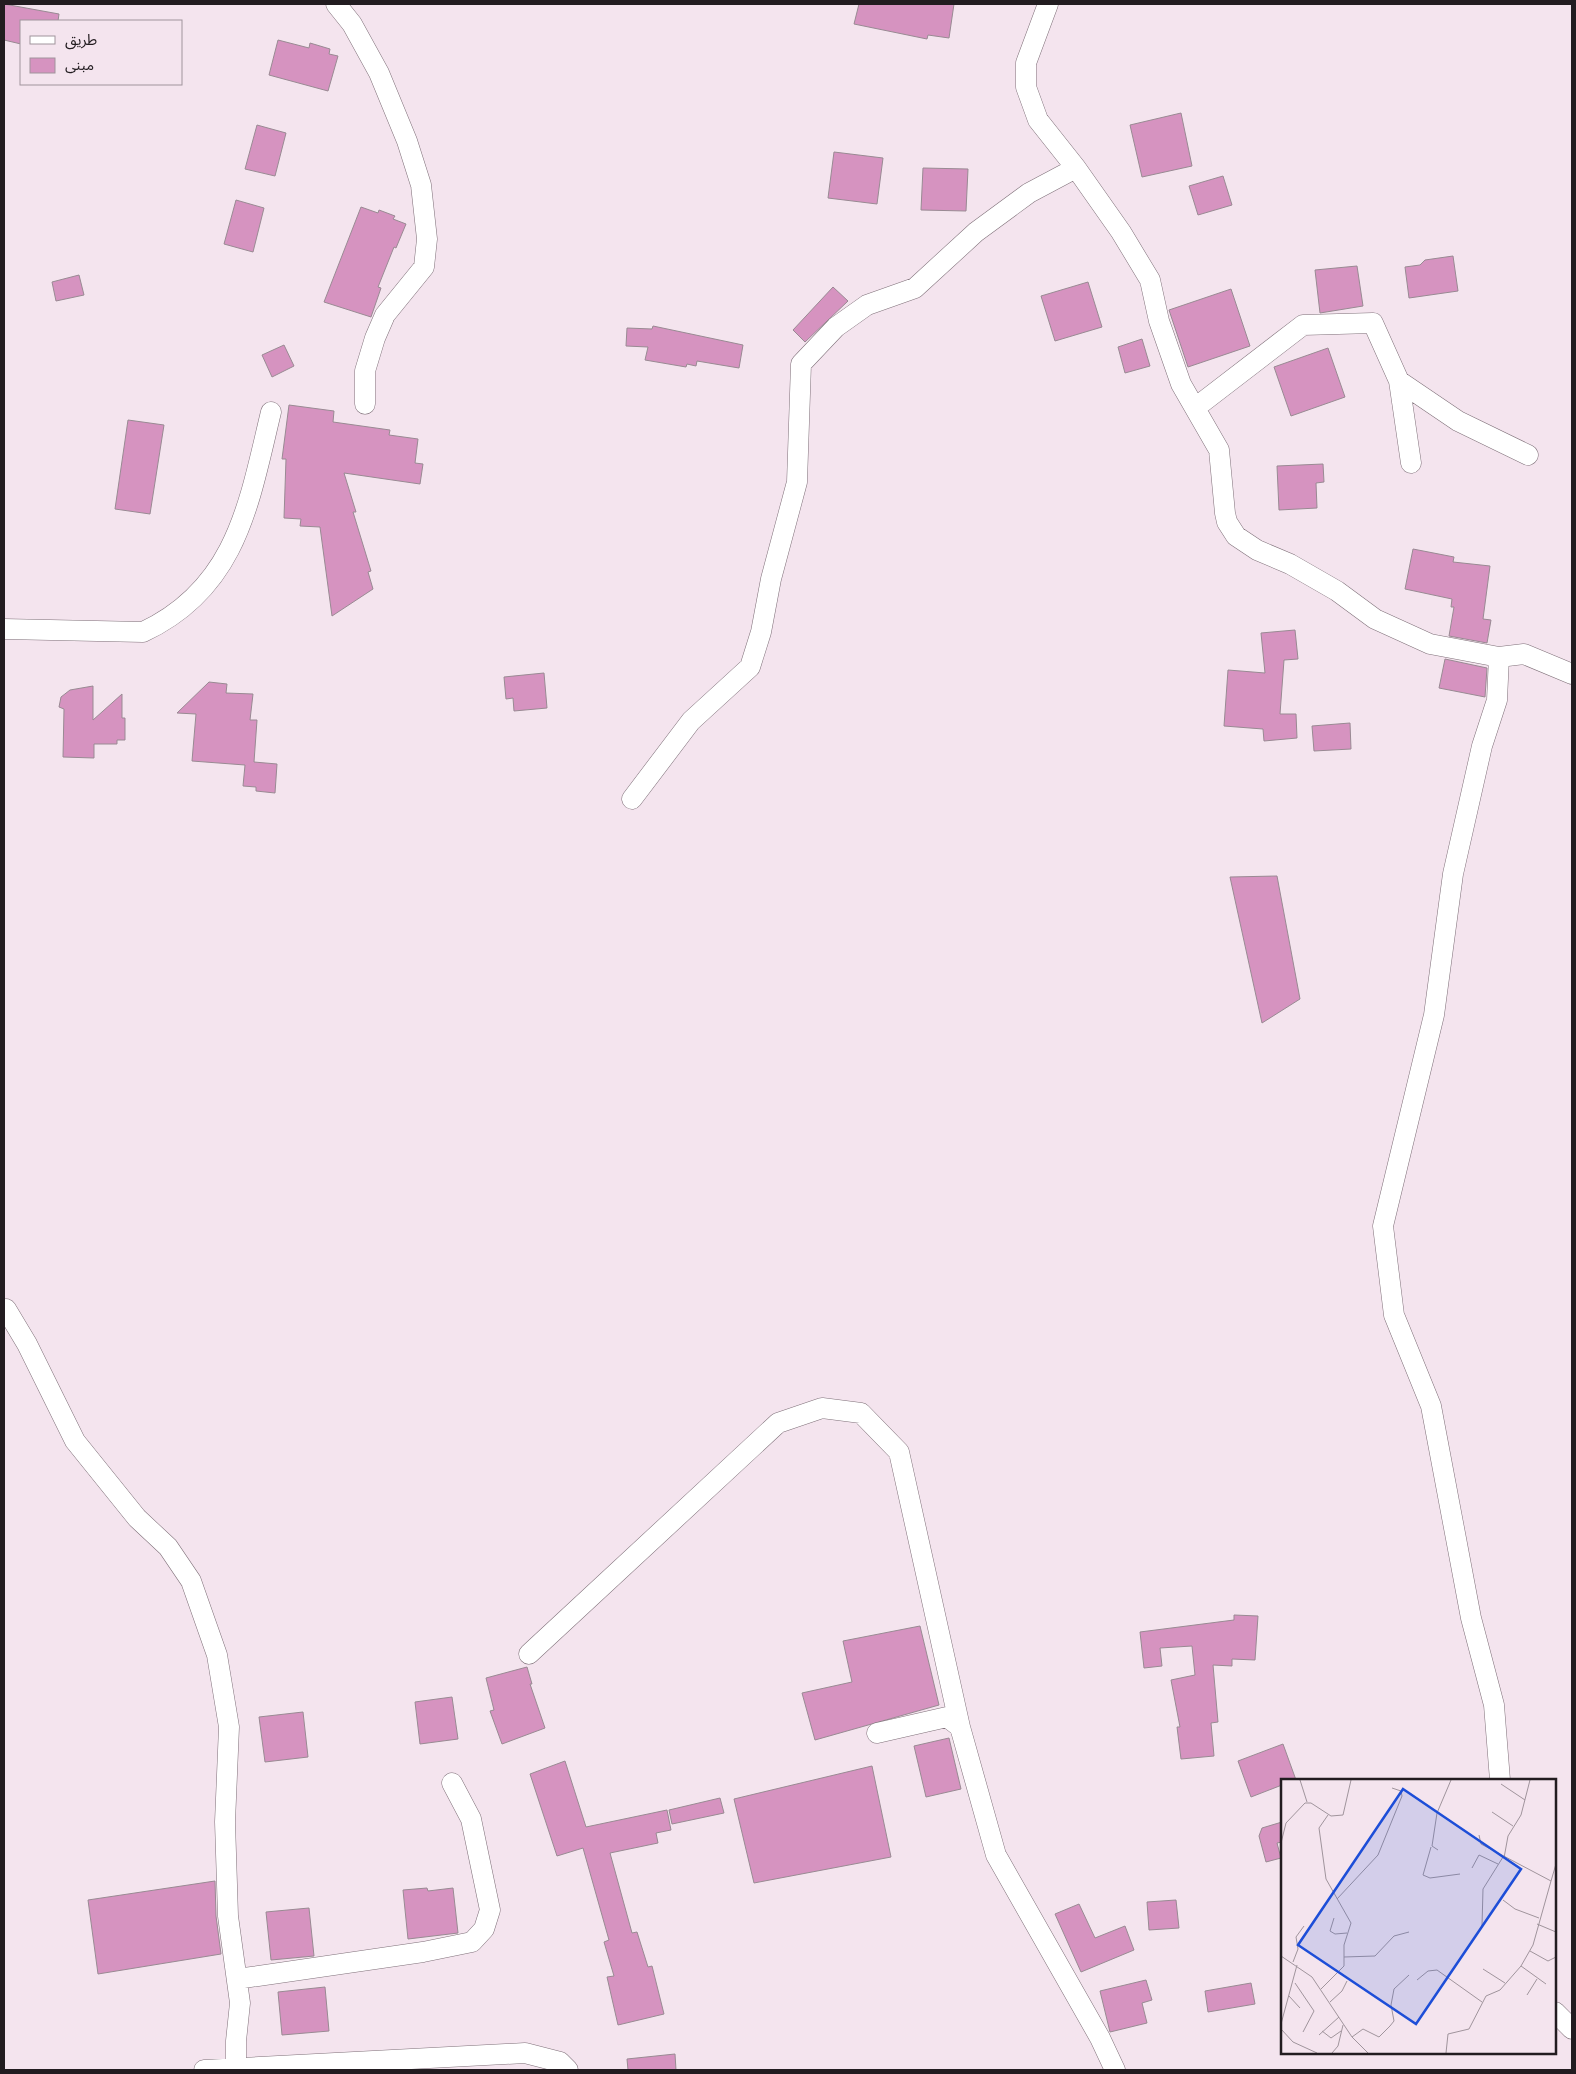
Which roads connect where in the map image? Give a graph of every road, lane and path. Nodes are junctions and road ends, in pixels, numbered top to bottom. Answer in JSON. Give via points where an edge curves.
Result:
{"nodes":[{"id":1,"x":336,"y":4,"type":"edge"},
{"id":2,"x":1048,"y":4,"type":"edge"},
{"id":3,"x":1076,"y":168,"type":"junction"},
{"id":4,"x":1399,"y":381,"type":"junction"},
{"id":5,"x":365,"y":404,"type":"dead end"},
{"id":6,"x":1195,"y":408,"type":"junction"},
{"id":7,"x":271,"y":412,"type":"dead end"},
{"id":8,"x":1528,"y":455,"type":"dead end"},
{"id":9,"x":1411,"y":463,"type":"dead end"},
{"id":10,"x":4,"y":629,"type":"edge"},
{"id":11,"x":1499,"y":657,"type":"junction"},
{"id":12,"x":1572,"y":674,"type":"edge"},
{"id":13,"x":632,"y":799,"type":"dead end"},
{"id":14,"x":6,"y":1309,"type":"dead end"},
{"id":15,"x":529,"y":1654,"type":"dead end"},
{"id":16,"x":960,"y":1727,"type":"junction"},
{"id":17,"x":877,"y":1733,"type":"dead end"},
{"id":18,"x":1500,"y":1779,"type":"edge"},
{"id":19,"x":452,"y":1783,"type":"dead end"},
{"id":20,"x":237,"y":1979,"type":"junction"},
{"id":21,"x":1556,"y":2013,"type":"edge"},
{"id":22,"x":1572,"y":2029,"type":"edge"},
{"id":23,"x":219,"y":2069,"type":"edge"},
{"id":24,"x":568,"y":2070,"type":"edge"},
{"id":25,"x":1115,"y":2070,"type":"edge"}],
"edges":[{"from":1,"to":5,"type":"street","via":[[352,24],[379,72],[407,141],[421,185],[428,239],[424,267],[385,315],[375,338],[365,370]]},
{"from":2,"to":3,"type":"street","via":[[1026,64],[1026,87],[1038,120]]},
{"from":3,"to":6,"type":"street","via":[[1150,280],[1159,321],[1181,384]]},
{"from":3,"to":13,"type":"street","via":[[1029,193],[976,232],[915,288],[867,306],[836,327],[802,364],[797,482],[750,667],[691,721]]},
{"from":4,"to":6,"type":"street","via":[[1373,323],[1303,325]]},
{"from":4,"to":8,"type":"street","via":[[1458,421]]},
{"from":4,"to":9,"type":"street"},
{"from":6,"to":11,"type":"street","via":[[1219,450],[1225,512],[1236,536],[1337,591],[1383,622],[1430,644]]},
{"from":7,"to":10,"type":"street","via":[[249,502],[225,560],[190,604],[163,623],[143,632]]},
{"from":11,"to":12,"type":"street","via":[[1524,654]]},
{"from":11,"to":18,"type":"street","via":[[1497,700],[1482,746],[1452,874],[1434,1015],[1382,1226],[1394,1315],[1431,1406],[1472,1618],[1494,1705]]},
{"from":14,"to":20,"type":"street","via":[[75,1441],[137,1518],[168,1547],[190,1580],[217,1655],[229,1727],[225,1822],[228,1916]]},
{"from":15,"to":16,"type":"street","via":[[778,1423],[822,1408],[861,1412],[899,1452]]},
{"from":16,"to":17,"type":"street","via":[[947,1717]]},
{"from":16,"to":25,"type":"street","via":[[996,1855]]},
{"from":19,"to":20,"type":"street","via":[[471,1819],[490,1910],[484,1929],[472,1942]]},
{"from":20,"to":23,"type":"street","via":[[240,2003],[236,2042]]},
{"from":21,"to":22,"type":"street"},
{"from":23,"to":24,"type":"street","via":[[525,2053],[560,2062]]}]}
